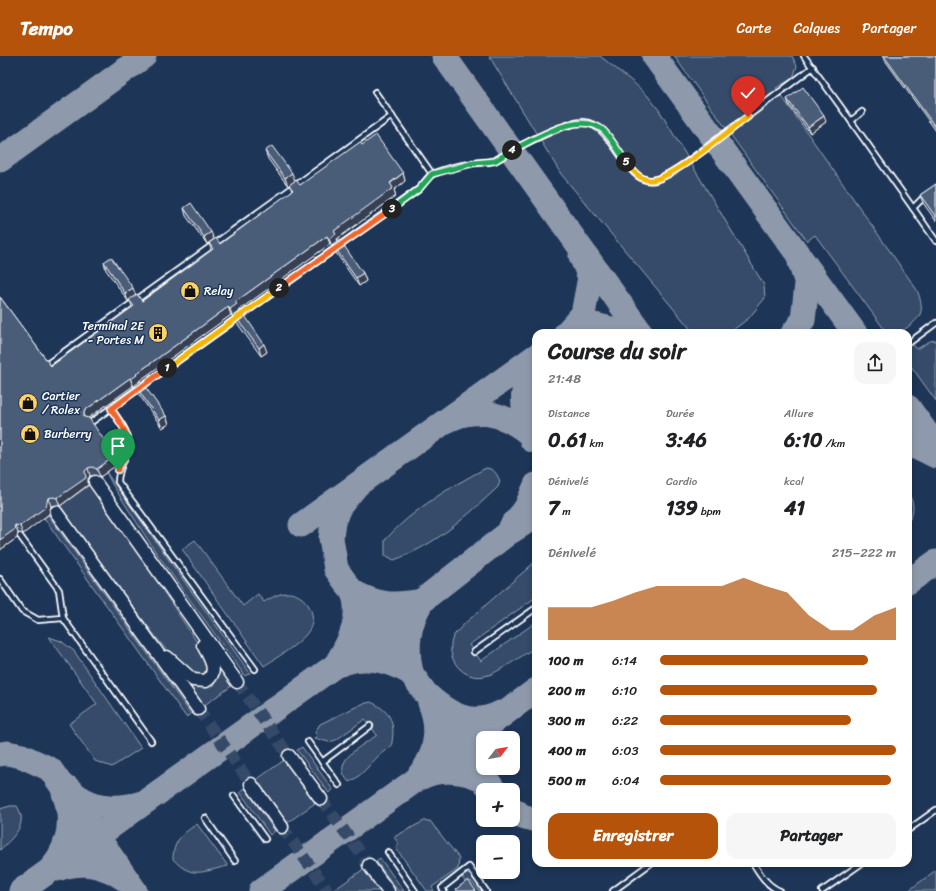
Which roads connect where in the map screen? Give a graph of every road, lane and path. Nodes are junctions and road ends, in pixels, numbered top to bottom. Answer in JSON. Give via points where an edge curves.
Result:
{"nodes":[{"id":1,"x":804,"y":56,"type":"edge"},
{"id":2,"x":813,"y":67,"type":"junction"},
{"id":3,"x":375,"y":92,"type":"dead end"},
{"id":4,"x":862,"y":112,"type":"dead end"},
{"id":5,"x":392,"y":116,"type":"junction"},
{"id":6,"x":851,"y":121,"type":"junction"},
{"id":7,"x":432,"y":174,"type":"junction"},
{"id":8,"x":922,"y":199,"type":"edge"},
{"id":9,"x":913,"y":208,"type":"junction"},
{"id":10,"x":936,"y":241,"type":"edge"},
{"id":11,"x":936,"y":323,"type":"edge"},
{"id":12,"x":912,"y":341,"type":"edge"},
{"id":13,"x":50,"y":362,"type":"edge"},
{"id":14,"x":111,"y":409,"type":"junction"},
{"id":15,"x":90,"y":423,"type":"edge"},
{"id":16,"x":95,"y":482,"type":"dead end"},
{"id":17,"x":56,"y":512,"type":"dead end"},
{"id":18,"x":20,"y":536,"type":"edge"},
{"id":19,"x":0,"y":579,"type":"edge"},
{"id":20,"x":176,"y":597,"type":"junction"},
{"id":21,"x":532,"y":611,"type":"edge"},
{"id":22,"x":63,"y":618,"type":"junction"},
{"id":23,"x":154,"y":646,"type":"junction"},
{"id":24,"x":474,"y":652,"type":"dead end"},
{"id":25,"x":255,"y":669,"type":"dead end"},
{"id":26,"x":237,"y":682,"type":"tunnel mouth"},
{"id":27,"x":198,"y":709,"type":"tunnel mouth"},
{"id":28,"x":370,"y":726,"type":"dead end"},
{"id":29,"x":151,"y":741,"type":"dead end"},
{"id":30,"x":308,"y":742,"type":"dead end"},
{"id":31,"x":289,"y":756,"type":"tunnel mouth"},
{"id":32,"x":322,"y":762,"type":"junction"},
{"id":33,"x":251,"y":784,"type":"tunnel mouth"},
{"id":34,"x":339,"y":785,"type":"dead end"},
{"id":35,"x":234,"y":796,"type":"dead end"},
{"id":36,"x":321,"y":799,"type":"tunnel mouth"},
{"id":37,"x":936,"y":810,"type":"edge"},
{"id":38,"x":205,"y":818,"type":"dead end"},
{"id":39,"x":282,"y":827,"type":"tunnel mouth"},
{"id":40,"x":912,"y":827,"type":"edge"},
{"id":41,"x":265,"y":839,"type":"dead end"},
{"id":42,"x":388,"y":852,"type":"dead end"},
{"id":43,"x":235,"y":861,"type":"dead end"},
{"id":44,"x":369,"y":865,"type":"tunnel mouth"},
{"id":45,"x":646,"y":867,"type":"edge"},
{"id":46,"x":756,"y":867,"type":"edge"},
{"id":47,"x":856,"y":867,"type":"edge"},
{"id":48,"x":388,"y":891,"type":"edge"},
{"id":49,"x":416,"y":891,"type":"edge"},
{"id":50,"x":444,"y":891,"type":"edge"},
{"id":51,"x":486,"y":891,"type":"edge"},
{"id":52,"x":613,"y":891,"type":"edge"},
{"id":53,"x":780,"y":891,"type":"edge"},
{"id":54,"x":822,"y":891,"type":"edge"}],
"edges":[{"from":1,"to":2,"type":"lane"},
{"from":2,"to":6,"type":"lane"},
{"from":2,"to":7,"type":"lane","via":[[698,154],[666,176],[654,180],[639,176],[604,131],[583,122],[568,124],[495,161],[474,163]]},
{"from":3,"to":5,"type":"lane"},
{"from":4,"to":6,"type":"lane"},
{"from":5,"to":7,"type":"lane"},
{"from":5,"to":13,"type":"lane"},
{"from":6,"to":9,"type":"lane"},
{"from":7,"to":14,"type":"lane","via":[[419,189]]},
{"from":8,"to":9,"type":"lane"},
{"from":9,"to":10,"type":"lane"},
{"from":11,"to":12,"type":"lane"},
{"from":14,"to":15,"type":"lane"},
{"from":14,"to":25,"type":"lane","via":[[128,441],[128,450],[118,470],[118,482]]},
{"from":16,"to":20,"type":"main road"},
{"from":17,"to":23,"type":"main road"},
{"from":18,"to":22,"type":"lane","via":[[59,590]]},
{"from":19,"to":22,"type":"lane","via":[[22,610],[38,620]]},
{"from":20,"to":23,"type":"main road","via":[[212,663],[213,672],[202,682],[193,680]]},
{"from":20,"to":26,"type":"main road"},
{"from":21,"to":24,"type":"lane"},
{"from":22,"to":29,"type":"lane"},
{"from":23,"to":27,"type":"main road"},
{"from":28,"to":32,"type":"lane"},
{"from":30,"to":32,"type":"lane"},
{"from":31,"to":36,"type":"main road"},
{"from":32,"to":34,"type":"lane"},
{"from":33,"to":39,"type":"main road"},
{"from":35,"to":41,"type":"lane"},
{"from":37,"to":40,"type":"lane"},
{"from":38,"to":43,"type":"lane"},
{"from":42,"to":49,"type":"lane"},
{"from":44,"to":48,"type":"main road"},
{"from":45,"to":52,"type":"lane"},
{"from":46,"to":53,"type":"lane","via":[[763,878]]},
{"from":47,"to":54,"type":"lane"},
{"from":50,"to":51,"type":"lane","via":[[442,888],[469,867]]}]}
